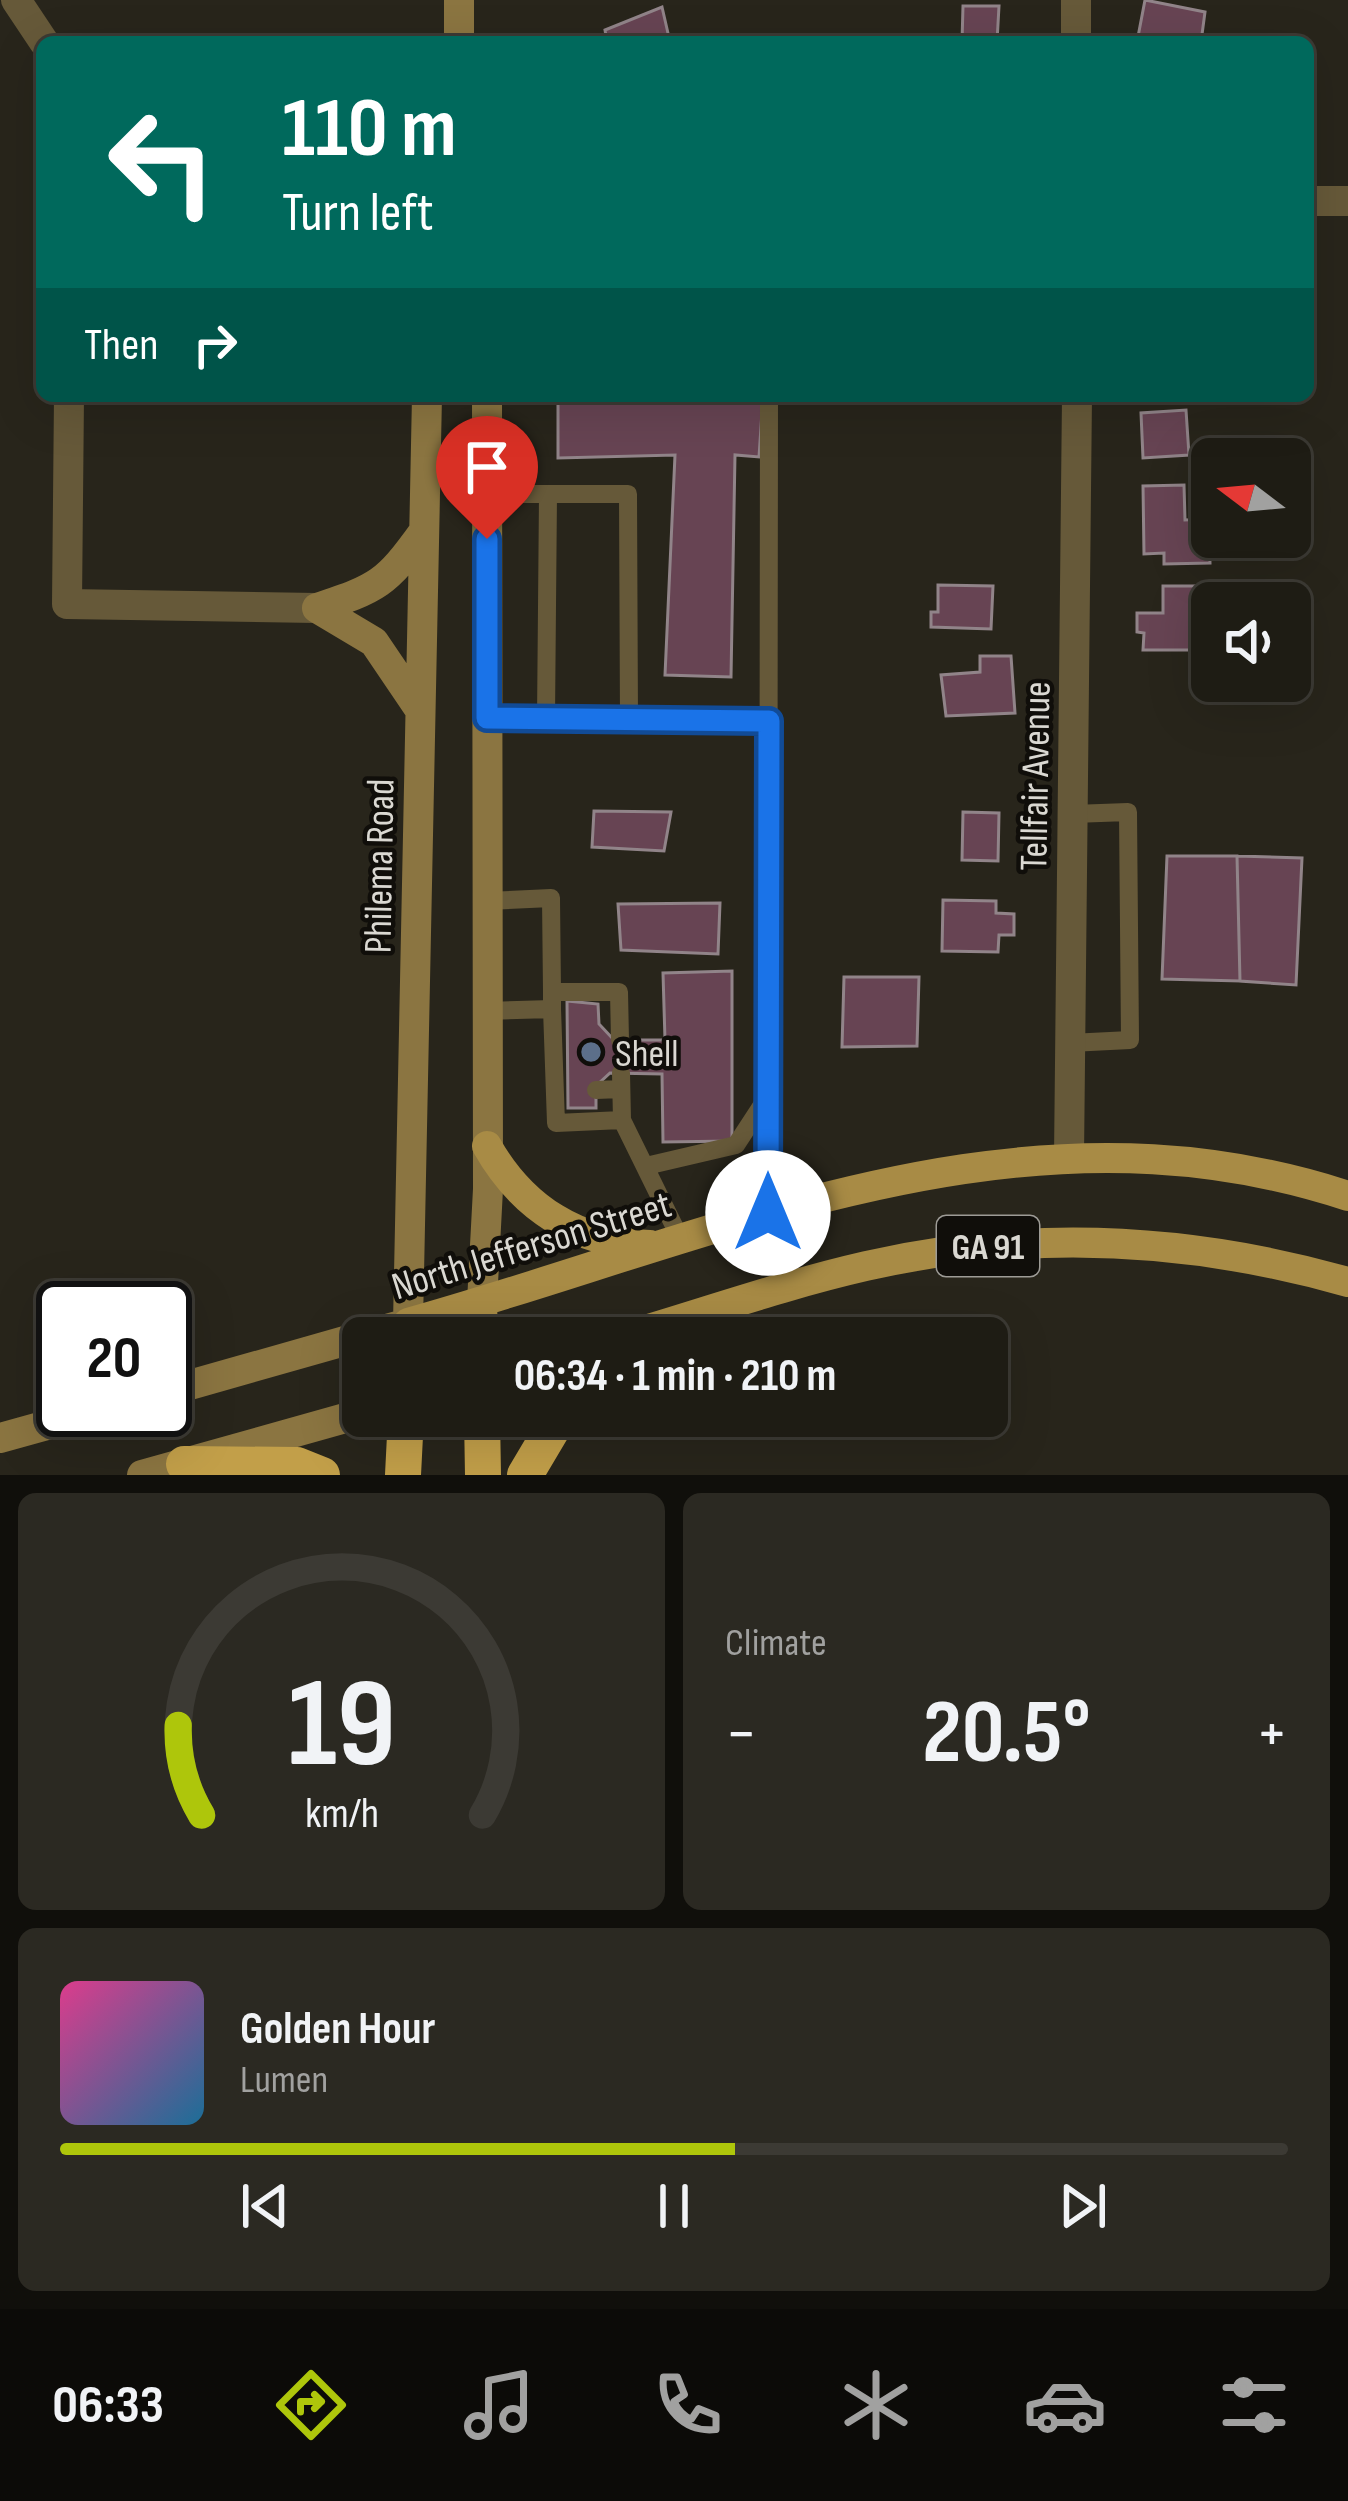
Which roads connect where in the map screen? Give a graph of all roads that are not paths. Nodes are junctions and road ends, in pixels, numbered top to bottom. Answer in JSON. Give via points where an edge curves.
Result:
{"nodes":[{"id":1,"x":16,"y":0,"type":"edge"},
{"id":2,"x":459,"y":0,"type":"edge"},
{"id":3,"x":1076,"y":0,"type":"edge"},
{"id":4,"x":40,"y":36,"type":"edge"},
{"id":5,"x":459,"y":36,"type":"edge"},
{"id":6,"x":1076,"y":36,"type":"edge"},
{"id":7,"x":1314,"y":201,"type":"edge"},
{"id":8,"x":1348,"y":201,"type":"edge"},
{"id":9,"x":69,"y":402,"type":"edge"},
{"id":10,"x":428,"y":402,"type":"edge"},
{"id":11,"x":487,"y":402,"type":"edge"},
{"id":12,"x":769,"y":402,"type":"edge"},
{"id":13,"x":1077,"y":402,"type":"edge"},
{"id":14,"x":487,"y":494,"type":"junction"},
{"id":15,"x":548,"y":494,"type":"junction"},
{"id":16,"x":424,"y":531,"type":"junction"},
{"id":17,"x":317,"y":608,"type":"junction"},
{"id":18,"x":420,"y":711,"type":"junction"},
{"id":19,"x":487,"y":718,"type":"junction"},
{"id":20,"x":546,"y":718,"type":"junction"},
{"id":21,"x":629,"y":721,"type":"junction"},
{"id":22,"x":769,"y":721,"type":"junction"},
{"id":23,"x":1073,"y":814,"type":"junction"},
{"id":24,"x":487,"y":901,"type":"junction"},
{"id":25,"x":487,"y":1011,"type":"junction"},
{"id":26,"x":556,"y":1012,"type":"junction"},
{"id":27,"x":598,"y":1024,"type":"dead end"},
{"id":28,"x":1070,"y":1043,"type":"junction"},
{"id":29,"x":596,"y":1090,"type":"dead end"},
{"id":30,"x":769,"y":1094,"type":"junction"},
{"id":31,"x":622,"y":1120,"type":"junction"},
{"id":32,"x":487,"y":1146,"type":"junction"},
{"id":33,"x":1070,"y":1158,"type":"junction"},
{"id":34,"x":646,"y":1166,"type":"junction"},
{"id":35,"x":1348,"y":1196,"type":"edge"},
{"id":36,"x":768,"y":1213,"type":"junction"},
{"id":37,"x":674,"y":1242,"type":"junction"},
{"id":38,"x":1348,"y":1282,"type":"edge"},
{"id":39,"x":482,"y":1302,"type":"junction"},
{"id":40,"x":408,"y":1317,"type":"edge"},
{"id":41,"x":442,"y":1317,"type":"edge"},
{"id":42,"x":482,"y":1317,"type":"edge"},
{"id":43,"x":693,"y":1317,"type":"edge"},
{"id":44,"x":342,"y":1347,"type":"edge"},
{"id":45,"x":192,"y":1385,"type":"edge"},
{"id":46,"x":342,"y":1418,"type":"edge"},
{"id":47,"x":36,"y":1428,"type":"edge"},
{"id":48,"x":405,"y":1437,"type":"edge"},
{"id":49,"x":482,"y":1437,"type":"edge"},
{"id":50,"x":548,"y":1437,"type":"edge"},
{"id":51,"x":0,"y":1438,"type":"edge"},
{"id":52,"x":184,"y":1464,"type":"junction"},
{"id":53,"x":142,"y":1475,"type":"edge"},
{"id":54,"x":322,"y":1475,"type":"edge"},
{"id":55,"x":403,"y":1475,"type":"edge"},
{"id":56,"x":483,"y":1475,"type":"edge"},
{"id":57,"x":525,"y":1475,"type":"edge"}],
"edges":[{"from":1,"to":4,"type":"street"},
{"from":2,"to":5,"type":"main road"},
{"from":3,"to":6,"type":"street"},
{"from":7,"to":8,"type":"street"},
{"from":9,"to":17,"type":"street","via":[[67,604]]},
{"from":10,"to":16,"type":"main road","name":"Philema Road"},
{"from":11,"to":14,"type":"main road"},
{"from":12,"to":22,"type":"lane"},
{"from":13,"to":23,"type":"street","name":"Tellfair Avenue"},
{"from":14,"to":15,"type":"lane"},
{"from":14,"to":19,"type":"main road"},
{"from":15,"to":20,"type":"lane"},
{"from":15,"to":21,"type":"lane","via":[[628,494]]},
{"from":16,"to":17,"type":"main road","via":[[372,590]]},
{"from":16,"to":18,"type":"main road","name":"Philema Road"},
{"from":17,"to":18,"type":"main road","via":[[374,642]]},
{"from":18,"to":40,"type":"main road","name":"Philema Road"},
{"from":19,"to":20,"type":"lane"},
{"from":19,"to":24,"type":"main road"},
{"from":20,"to":21,"type":"lane"},
{"from":21,"to":22,"type":"lane"},
{"from":22,"to":30,"type":"lane"},
{"from":23,"to":28,"type":"street","name":"Tellfair Avenue"},
{"from":23,"to":28,"type":"lane","via":[[1128,812],[1130,1040]]},
{"from":24,"to":25,"type":"main road"},
{"from":24,"to":26,"type":"lane","via":[[551,898]]},
{"from":25,"to":26,"type":"lane"},
{"from":25,"to":32,"type":"main road"},
{"from":26,"to":27,"type":"lane","via":[[619,992],[620,1032]]},
{"from":26,"to":31,"type":"lane","via":[[556,1123]]},
{"from":28,"to":33,"type":"street","name":"Tellfair Avenue"},
{"from":29,"to":31,"type":"lane","via":[[621,1081]]},
{"from":30,"to":34,"type":"lane","via":[[736,1145]]},
{"from":30,"to":36,"type":"lane"},
{"from":31,"to":34,"type":"lane"},
{"from":32,"to":37,"type":"main road","via":[[518,1191],[559,1223],[623,1244]]},
{"from":32,"to":39,"type":"main road"},
{"from":33,"to":35,"type":"main road","name":"North Jefferson Street","number":"GA 91","via":[[1185,1164]]},
{"from":33,"to":36,"type":"main road","name":"North Jefferson Street","number":"GA 91","via":[[944,1171]]},
{"from":34,"to":37,"type":"lane"},
{"from":36,"to":37,"type":"main road","name":"North Jefferson Street","number":"GA 91"},
{"from":37,"to":39,"type":"main road","name":"North Jefferson Street"},
{"from":38,"to":43,"type":"main road","number":"GA 91","via":[[1191,1248],[1017,1243],[864,1267]]},
{"from":39,"to":41,"type":"main road","name":"North Jefferson Street"},
{"from":39,"to":42,"type":"main road"},
{"from":44,"to":45,"type":"main road","name":"North Jefferson Street"},
{"from":46,"to":52,"type":"main road"},
{"from":47,"to":51,"type":"main road"},
{"from":48,"to":55,"type":"highway"},
{"from":49,"to":56,"type":"highway"},
{"from":50,"to":57,"type":"highway"},
{"from":52,"to":53,"type":"main road"},
{"from":52,"to":54,"type":"highway","via":[[297,1465]]}]}
